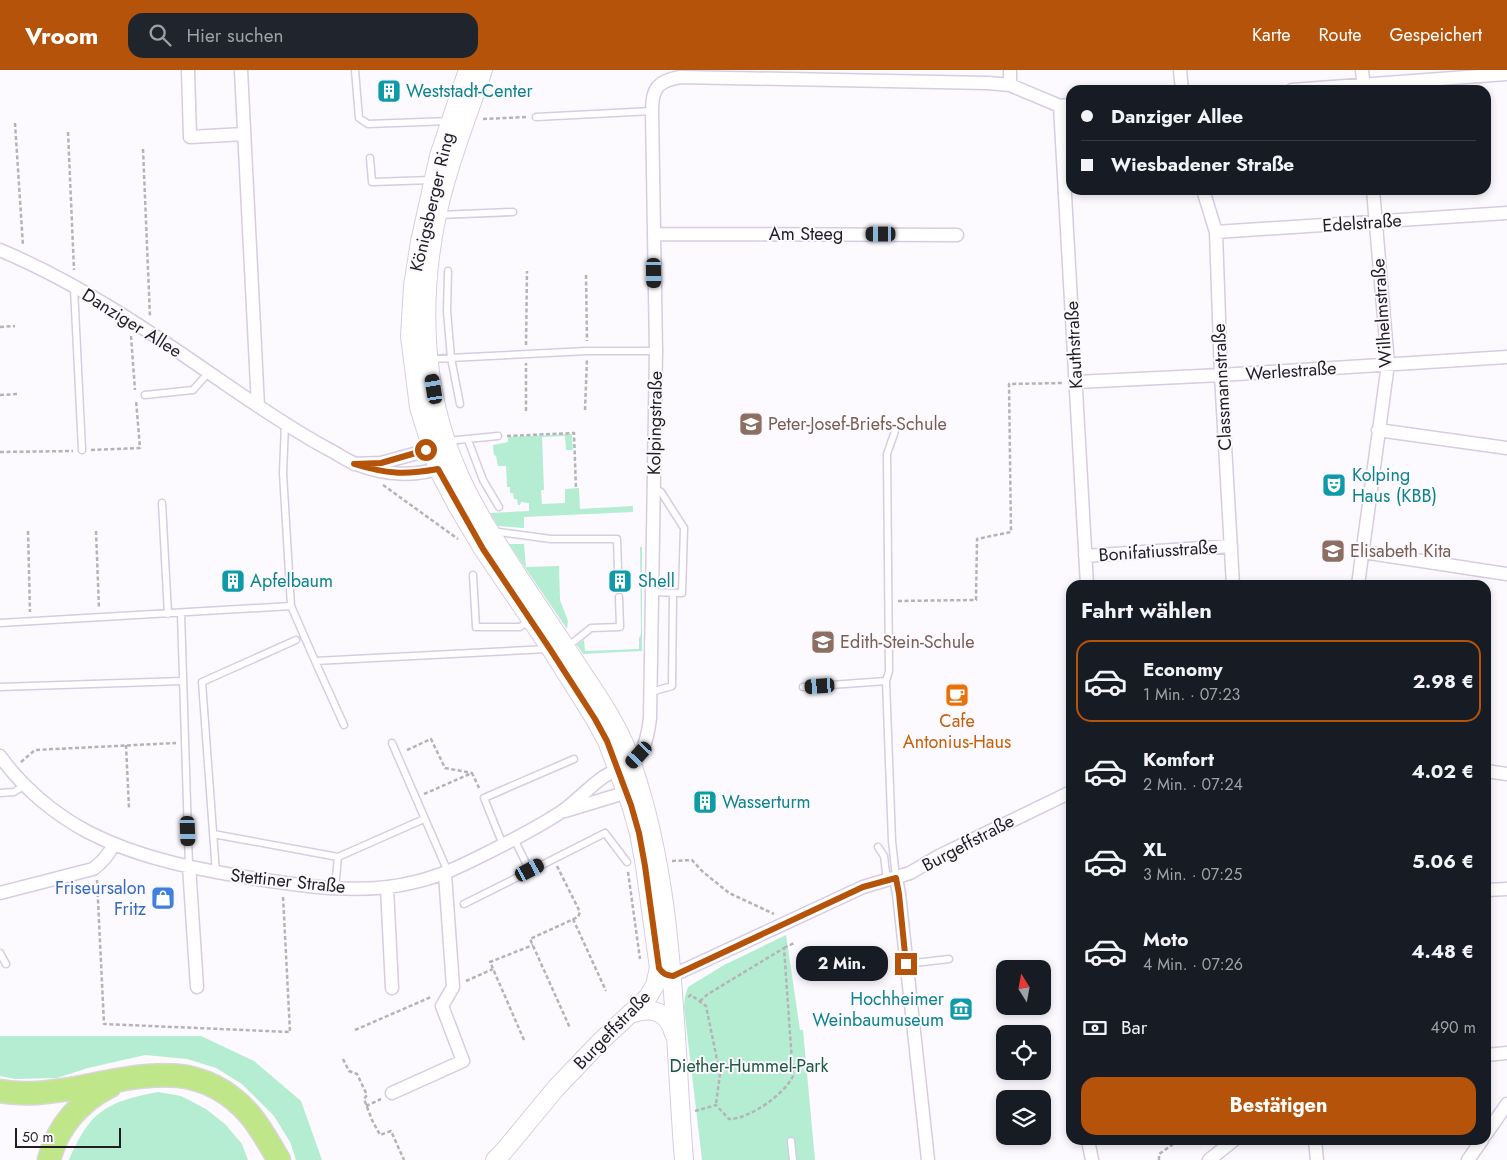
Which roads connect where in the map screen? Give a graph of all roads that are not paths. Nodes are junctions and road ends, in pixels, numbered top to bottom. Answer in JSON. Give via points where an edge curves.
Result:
{"nodes":[{"id":1,"x":188,"y":70,"type":"edge"},
{"id":2,"x":241,"y":70,"type":"edge"},
{"id":3,"x":355,"y":70,"type":"edge"},
{"id":4,"x":468,"y":70,"type":"edge"},
{"id":5,"x":483,"y":70,"type":"edge"},
{"id":6,"x":1010,"y":70,"type":"edge"},
{"id":7,"x":1180,"y":70,"type":"edge"},
{"id":8,"x":1362,"y":70,"type":"edge"},
{"id":9,"x":708,"y":74,"type":"edge"},
{"id":10,"x":1507,"y":74,"type":"edge"},
{"id":11,"x":850,"y":75,"type":"edge"},
{"id":12,"x":1010,"y":85,"type":"junction"},
{"id":13,"x":1182,"y":85,"type":"edge"},
{"id":14,"x":1364,"y":85,"type":"edge"},
{"id":15,"x":1386,"y":85,"type":"edge"},
{"id":16,"x":1066,"y":105,"type":"edge"},
{"id":17,"x":652,"y":111,"type":"junction"},
{"id":18,"x":536,"y":117,"type":"road end"},
{"id":19,"x":451,"y":121,"type":"junction"},
{"id":20,"x":244,"y":134,"type":"junction"},
{"id":21,"x":370,"y":158,"type":"dead end"},
{"id":22,"x":433,"y":180,"type":"junction"},
{"id":23,"x":1069,"y":195,"type":"edge"},
{"id":24,"x":1205,"y":195,"type":"edge"},
{"id":25,"x":1372,"y":195,"type":"edge"},
{"id":26,"x":512,"y":212,"type":"dead end"},
{"id":27,"x":1507,"y":213,"type":"edge"},
{"id":28,"x":438,"y":216,"type":"junction"},
{"id":29,"x":1375,"y":222,"type":"junction"},
{"id":30,"x":1216,"y":232,"type":"junction"},
{"id":31,"x":654,"y":234,"type":"junction"},
{"id":32,"x":957,"y":235,"type":"dead end"},
{"id":33,"x":0,"y":250,"type":"edge"},
{"id":34,"x":448,"y":271,"type":"dead end"},
{"id":35,"x":74,"y":286,"type":"junction"},
{"id":36,"x":656,"y":351,"type":"junction"},
{"id":37,"x":1507,"y":357,"type":"edge"},
{"id":38,"x":451,"y":358,"type":"junction"},
{"id":39,"x":428,"y":359,"type":"junction"},
{"id":40,"x":1388,"y":364,"type":"junction"},
{"id":41,"x":209,"y":372,"type":"junction"},
{"id":42,"x":1221,"y":375,"type":"junction"},
{"id":43,"x":1076,"y":382,"type":"junction"},
{"id":44,"x":145,"y":395,"type":"dead end"},
{"id":45,"x":460,"y":404,"type":"dead end"},
{"id":46,"x":258,"y":406,"type":"junction"},
{"id":47,"x":285,"y":424,"type":"junction"},
{"id":48,"x":1378,"y":430,"type":"junction"},
{"id":49,"x":895,"y":431,"type":"dead end"},
{"id":50,"x":498,"y":436,"type":"road end"},
{"id":51,"x":468,"y":440,"type":"junction"},
{"id":52,"x":439,"y":445,"type":"junction"},
{"id":53,"x":1507,"y":448,"type":"edge"},
{"id":54,"x":82,"y":450,"type":"road end"},
{"id":55,"x":354,"y":464,"type":"junction"},
{"id":56,"x":446,"y":466,"type":"junction"},
{"id":57,"x":654,"y":488,"type":"junction"},
{"id":58,"x":162,"y":503,"type":"dead end"},
{"id":59,"x":499,"y":506,"type":"dead end"},
{"id":60,"x":488,"y":530,"type":"junction"},
{"id":61,"x":1231,"y":546,"type":"junction"},
{"id":62,"x":1363,"y":552,"type":"junction"},
{"id":63,"x":1085,"y":556,"type":"junction"},
{"id":64,"x":618,"y":569,"type":"dead end"},
{"id":65,"x":1507,"y":574,"type":"edge"},
{"id":66,"x":473,"y":575,"type":"dead end"},
{"id":67,"x":1086,"y":580,"type":"edge"},
{"id":68,"x":1232,"y":580,"type":"edge"},
{"id":69,"x":1359,"y":580,"type":"edge"},
{"id":70,"x":652,"y":592,"type":"junction"},
{"id":71,"x":673,"y":593,"type":"junction"},
{"id":72,"x":619,"y":597,"type":"dead end"},
{"id":73,"x":291,"y":606,"type":"junction"},
{"id":74,"x":181,"y":613,"type":"junction"},
{"id":75,"x":168,"y":614,"type":"junction"},
{"id":76,"x":537,"y":616,"type":"junction"},
{"id":77,"x":0,"y":623,"type":"edge"},
{"id":78,"x":296,"y":640,"type":"dead end"},
{"id":79,"x":558,"y":647,"type":"junction"},
{"id":80,"x":315,"y":661,"type":"junction"},
{"id":81,"x":183,"y":681,"type":"junction"},
{"id":82,"x":886,"y":681,"type":"junction"},
{"id":83,"x":0,"y":687,"type":"edge"},
{"id":84,"x":803,"y":687,"type":"dead end"},
{"id":85,"x":651,"y":692,"type":"junction"},
{"id":86,"x":344,"y":725,"type":"dead end"},
{"id":87,"x":392,"y":743,"type":"dead end"},
{"id":88,"x":0,"y":756,"type":"edge"},
{"id":89,"x":574,"y":759,"type":"dead end"},
{"id":90,"x":624,"y":766,"type":"junction"},
{"id":91,"x":1491,"y":772,"type":"edge"},
{"id":92,"x":1507,"y":774,"type":"edge"},
{"id":93,"x":25,"y":785,"type":"junction"},
{"id":94,"x":633,"y":791,"type":"junction"},
{"id":95,"x":0,"y":793,"type":"edge"},
{"id":96,"x":1066,"y":794,"type":"edge"},
{"id":97,"x":562,"y":812,"type":"junction"},
{"id":98,"x":424,"y":819,"type":"junction"},
{"id":99,"x":213,"y":834,"type":"junction"},
{"id":100,"x":508,"y":842,"type":"junction"},
{"id":101,"x":114,"y":844,"type":"junction"},
{"id":102,"x":878,"y":847,"type":"dead end"},
{"id":103,"x":338,"y":857,"type":"junction"},
{"id":104,"x":627,"y":862,"type":"road end"},
{"id":105,"x":189,"y":866,"type":"junction"},
{"id":106,"x":530,"y":870,"type":"junction"},
{"id":107,"x":216,"y":872,"type":"junction"},
{"id":108,"x":446,"y":873,"type":"junction"},
{"id":109,"x":892,"y":880,"type":"junction"},
{"id":110,"x":335,"y":888,"type":"junction"},
{"id":111,"x":387,"y":888,"type":"junction"},
{"id":112,"x":1507,"y":889,"type":"edge"},
{"id":113,"x":1491,"y":890,"type":"edge"},
{"id":114,"x":0,"y":893,"type":"edge"},
{"id":115,"x":464,"y":904,"type":"dead end"},
{"id":116,"x":0,"y":953,"type":"edge"},
{"id":117,"x":949,"y":959,"type":"dead end"},
{"id":118,"x":6,"y":964,"type":"dead end"},
{"id":119,"x":906,"y":964,"type":"junction"},
{"id":120,"x":666,"y":972,"type":"junction"},
{"id":121,"x":197,"y":987,"type":"dead end"},
{"id":122,"x":392,"y":988,"type":"dead end"},
{"id":123,"x":630,"y":1014,"type":"junction"},
{"id":124,"x":675,"y":1037,"type":"junction"},
{"id":125,"x":1507,"y":1053,"type":"edge"},
{"id":126,"x":1491,"y":1055,"type":"edge"},
{"id":127,"x":132,"y":1077,"type":"junction"},
{"id":128,"x":0,"y":1091,"type":"edge"},
{"id":129,"x":392,"y":1093,"type":"dead end"},
{"id":130,"x":1507,"y":1104,"type":"edge"},
{"id":131,"x":1491,"y":1127,"type":"edge"},
{"id":132,"x":260,"y":1130,"type":"junction"},
{"id":133,"x":791,"y":1141,"type":"dead end"},
{"id":134,"x":1089,"y":1145,"type":"edge"},
{"id":135,"x":1228,"y":1145,"type":"edge"},
{"id":136,"x":1316,"y":1145,"type":"edge"},
{"id":137,"x":1478,"y":1145,"type":"edge"},
{"id":138,"x":49,"y":1160,"type":"edge"},
{"id":139,"x":269,"y":1160,"type":"edge"},
{"id":140,"x":279,"y":1160,"type":"edge"},
{"id":141,"x":495,"y":1160,"type":"edge"},
{"id":142,"x":684,"y":1160,"type":"edge"},
{"id":143,"x":793,"y":1160,"type":"edge"},
{"id":144,"x":928,"y":1160,"type":"edge"},
{"id":145,"x":1092,"y":1160,"type":"edge"},
{"id":146,"x":1209,"y":1160,"type":"edge"},
{"id":147,"x":1318,"y":1160,"type":"edge"},
{"id":148,"x":1468,"y":1160,"type":"edge"}],
"edges":[{"from":1,"to":20,"type":"street","via":[[190,137]]},
{"from":2,"to":20,"type":"street"},
{"from":3,"to":19,"type":"lane","via":[[359,118],[368,124]]},
{"from":4,"to":19,"type":"main road","name":"Königsberger Ring"},
{"from":5,"to":28,"type":"main road","name":"Königsberger Ring"},
{"from":6,"to":12,"type":"street"},
{"from":7,"to":13,"type":"street"},
{"from":8,"to":14,"type":"street"},
{"from":9,"to":11,"type":"street"},
{"from":9,"to":17,"type":"street","name":"Kolpingstraße","via":[[664,82],[652,96]]},
{"from":10,"to":15,"type":"street"},
{"from":11,"to":12,"type":"street"},
{"from":12,"to":16,"type":"street"},
{"from":17,"to":18,"type":"lane"},
{"from":17,"to":31,"type":"street","name":"Kolpingstraße"},
{"from":19,"to":22,"type":"main road","name":"Königsberger Ring"},
{"from":20,"to":46,"type":"street"},
{"from":21,"to":22,"type":"lane","via":[[372,182]]},
{"from":22,"to":52,"type":"main road","name":"Königsberger Ring","via":[[413,286],[410,336],[419,407]]},
{"from":23,"to":43,"type":"street","name":"Kauthstraße"},
{"from":24,"to":30,"type":"street","name":"Classmannstraße"},
{"from":25,"to":29,"type":"street","name":"Wilhelmstraße"},
{"from":26,"to":28,"type":"lane"},
{"from":27,"to":29,"type":"street","name":"Edelstraße"},
{"from":28,"to":39,"type":"main road","name":"Königsberger Ring","via":[[428,283]]},
{"from":29,"to":30,"type":"street","name":"Edelstraße"},
{"from":29,"to":40,"type":"street","name":"Wilhelmstraße"},
{"from":30,"to":42,"type":"street","name":"Classmannstraße"},
{"from":31,"to":32,"type":"street","name":"Am Steeg"},
{"from":31,"to":36,"type":"street","name":"Kolpingstraße"},
{"from":33,"to":35,"type":"street","name":"Danziger Allee"},
{"from":34,"to":38,"type":"lane","name":"Königsberger Ring"},
{"from":35,"to":41,"type":"street","name":"Danziger Allee","via":[[151,332]]},
{"from":35,"to":54,"type":"lane"},
{"from":36,"to":38,"type":"lane"},
{"from":36,"to":57,"type":"street","name":"Kolpingstraße"},
{"from":37,"to":40,"type":"street","name":"Werlestraße"},
{"from":38,"to":39,"type":"lane"},
{"from":38,"to":45,"type":"lane","name":"Königsberger Ring"},
{"from":39,"to":52,"type":"main road","name":"Königsberger Ring"},
{"from":40,"to":42,"type":"street","name":"Werlestraße"},
{"from":40,"to":48,"type":"street","name":"Wilhelmstraße"},
{"from":41,"to":44,"type":"lane","via":[[193,390]]},
{"from":41,"to":46,"type":"street","name":"Danziger Allee"},
{"from":42,"to":43,"type":"street","name":"Werlestraße"},
{"from":42,"to":61,"type":"street","name":"Classmannstraße"},
{"from":43,"to":63,"type":"street","name":"Kauthstraße"},
{"from":46,"to":47,"type":"street","name":"Danziger Allee"},
{"from":47,"to":55,"type":"street","name":"Danziger Allee"},
{"from":47,"to":73,"type":"lane","via":[[283,473]]},
{"from":48,"to":53,"type":"street"},
{"from":48,"to":62,"type":"street","name":"Wilhelmstraße"},
{"from":49,"to":82,"type":"lane","via":[[887,454],[890,601],[889,676]]},
{"from":50,"to":51,"type":"lane"},
{"from":51,"to":52,"type":"lane"},
{"from":51,"to":59,"type":"lane","via":[[483,480]]},
{"from":52,"to":55,"type":"street","via":[[381,463]]},
{"from":52,"to":56,"type":"main road","name":"Königsberger Ring"},
{"from":55,"to":56,"type":"street","name":"Danziger Allee","via":[[380,472],[408,474]]},
{"from":56,"to":60,"type":"main road","name":"Königsberger Ring","via":[[462,481]]},
{"from":56,"to":76,"type":"main road","name":"Königsberger Ring","via":[[483,549]]},
{"from":57,"to":70,"type":"street","name":"Kolpingstraße"},
{"from":57,"to":71,"type":"lane","via":[[661,492],[684,528],[682,593]]},
{"from":58,"to":75,"type":"lane"},
{"from":60,"to":64,"type":"lane","via":[[551,539],[617,539]]},
{"from":60,"to":76,"type":"main road","name":"Königsberger Ring"},
{"from":61,"to":63,"type":"street","name":"Bonifatiusstraße"},
{"from":61,"to":68,"type":"street","name":"Classmannstraße"},
{"from":62,"to":65,"type":"street"},
{"from":62,"to":69,"type":"street","name":"Wilhelmstraße"},
{"from":63,"to":67,"type":"street","name":"Kauthstraße"},
{"from":66,"to":76,"type":"lane","via":[[476,627],[520,627]]},
{"from":70,"to":71,"type":"lane"},
{"from":70,"to":85,"type":"street","name":"Kolpingstraße"},
{"from":71,"to":85,"type":"lane","via":[[672,686]]},
{"from":72,"to":79,"type":"lane","via":[[620,627],[591,628],[570,644]]},
{"from":73,"to":74,"type":"lane"},
{"from":73,"to":80,"type":"lane"},
{"from":74,"to":75,"type":"lane"},
{"from":74,"to":81,"type":"lane"},
{"from":75,"to":77,"type":"lane"},
{"from":76,"to":79,"type":"main road","name":"Königsberger Ring"},
{"from":78,"to":99,"type":"lane","via":[[202,682]]},
{"from":79,"to":80,"type":"lane"},
{"from":79,"to":90,"type":"main road","name":"Königsberger Ring","via":[[614,724]]},
{"from":80,"to":86,"type":"lane"},
{"from":81,"to":83,"type":"lane"},
{"from":81,"to":105,"type":"lane"},
{"from":82,"to":84,"type":"lane"},
{"from":82,"to":109,"type":"lane"},
{"from":85,"to":90,"type":"street","name":"Kolpingstraße","via":[[649,731],[639,755]]},
{"from":87,"to":98,"type":"lane"},
{"from":88,"to":93,"type":"street","name":"Stettiner Straße"},
{"from":89,"to":100,"type":"lane","via":[[484,798]]},
{"from":90,"to":94,"type":"main road","name":"Königsberger Ring"},
{"from":90,"to":97,"type":"street","name":"Stettiner Straße","via":[[605,776]]},
{"from":91,"to":92,"type":"street"},
{"from":93,"to":95,"type":"lane","via":[[14,792]]},
{"from":93,"to":101,"type":"street","name":"Stettiner Straße","via":[[51,808]]},
{"from":94,"to":97,"type":"street","name":"Stettiner Straße"},
{"from":94,"to":120,"type":"main road","name":"Königsberger Ring"},
{"from":96,"to":109,"type":"street","name":"Burgeffstraße"},
{"from":97,"to":100,"type":"street","name":"Stettiner Straße"},
{"from":98,"to":103,"type":"lane"},
{"from":98,"to":108,"type":"lane"},
{"from":99,"to":103,"type":"lane"},
{"from":99,"to":107,"type":"lane"},
{"from":100,"to":106,"type":"lane"},
{"from":100,"to":108,"type":"street","name":"Stettiner Straße"},
{"from":101,"to":105,"type":"street","name":"Stettiner Straße","via":[[145,856]]},
{"from":101,"to":114,"type":"street","via":[[109,855],[93,869]]},
{"from":102,"to":109,"type":"lane"},
{"from":103,"to":110,"type":"lane"},
{"from":104,"to":106,"type":"lane","via":[[605,833]]},
{"from":105,"to":107,"type":"street","name":"Stettiner Straße"},
{"from":105,"to":121,"type":"street"},
{"from":106,"to":115,"type":"lane"},
{"from":107,"to":110,"type":"street","name":"Stettiner Straße"},
{"from":108,"to":111,"type":"street","name":"Stettiner Straße"},
{"from":108,"to":129,"type":"street","via":[[454,987],[442,1006],[463,1061]]},
{"from":109,"to":119,"type":"street","via":[[899,894]]},
{"from":109,"to":120,"type":"street","name":"Burgeffstraße","via":[[863,887],[792,921]]},
{"from":110,"to":111,"type":"street","name":"Stettiner Straße"},
{"from":111,"to":122,"type":"street"},
{"from":112,"to":113,"type":"street"},
{"from":116,"to":118,"type":"lane"},
{"from":117,"to":119,"type":"lane"},
{"from":119,"to":144,"type":"street"},
{"from":120,"to":123,"type":"main road","name":"Burgeffstraße","via":[[648,997]]},
{"from":120,"to":124,"type":"main road","name":"Königsberger Ring"},
{"from":123,"to":124,"type":"main road","via":[[648,1010],[659,1012],[668,1019]]},
{"from":123,"to":141,"type":"main road","name":"Burgeffstraße","via":[[556,1088]]},
{"from":124,"to":142,"type":"main road","name":"Königsberger Ring"},
{"from":125,"to":126,"type":"street"},
{"from":127,"to":128,"type":"highway","via":[[47,1093]]},
{"from":127,"to":132,"type":"highway","via":[[181,1075],[205,1082],[240,1104]]},
{"from":127,"to":138,"type":"highway","via":[[101,1090],[76,1111],[57,1138]]},
{"from":130,"to":131,"type":"street"},
{"from":132,"to":139,"type":"highway"},
{"from":132,"to":140,"type":"highway"},
{"from":133,"to":143,"type":"lane"},
{"from":134,"to":145,"type":"street"},
{"from":135,"to":146,"type":"street"},
{"from":136,"to":147,"type":"street"},
{"from":137,"to":148,"type":"street"}]}
